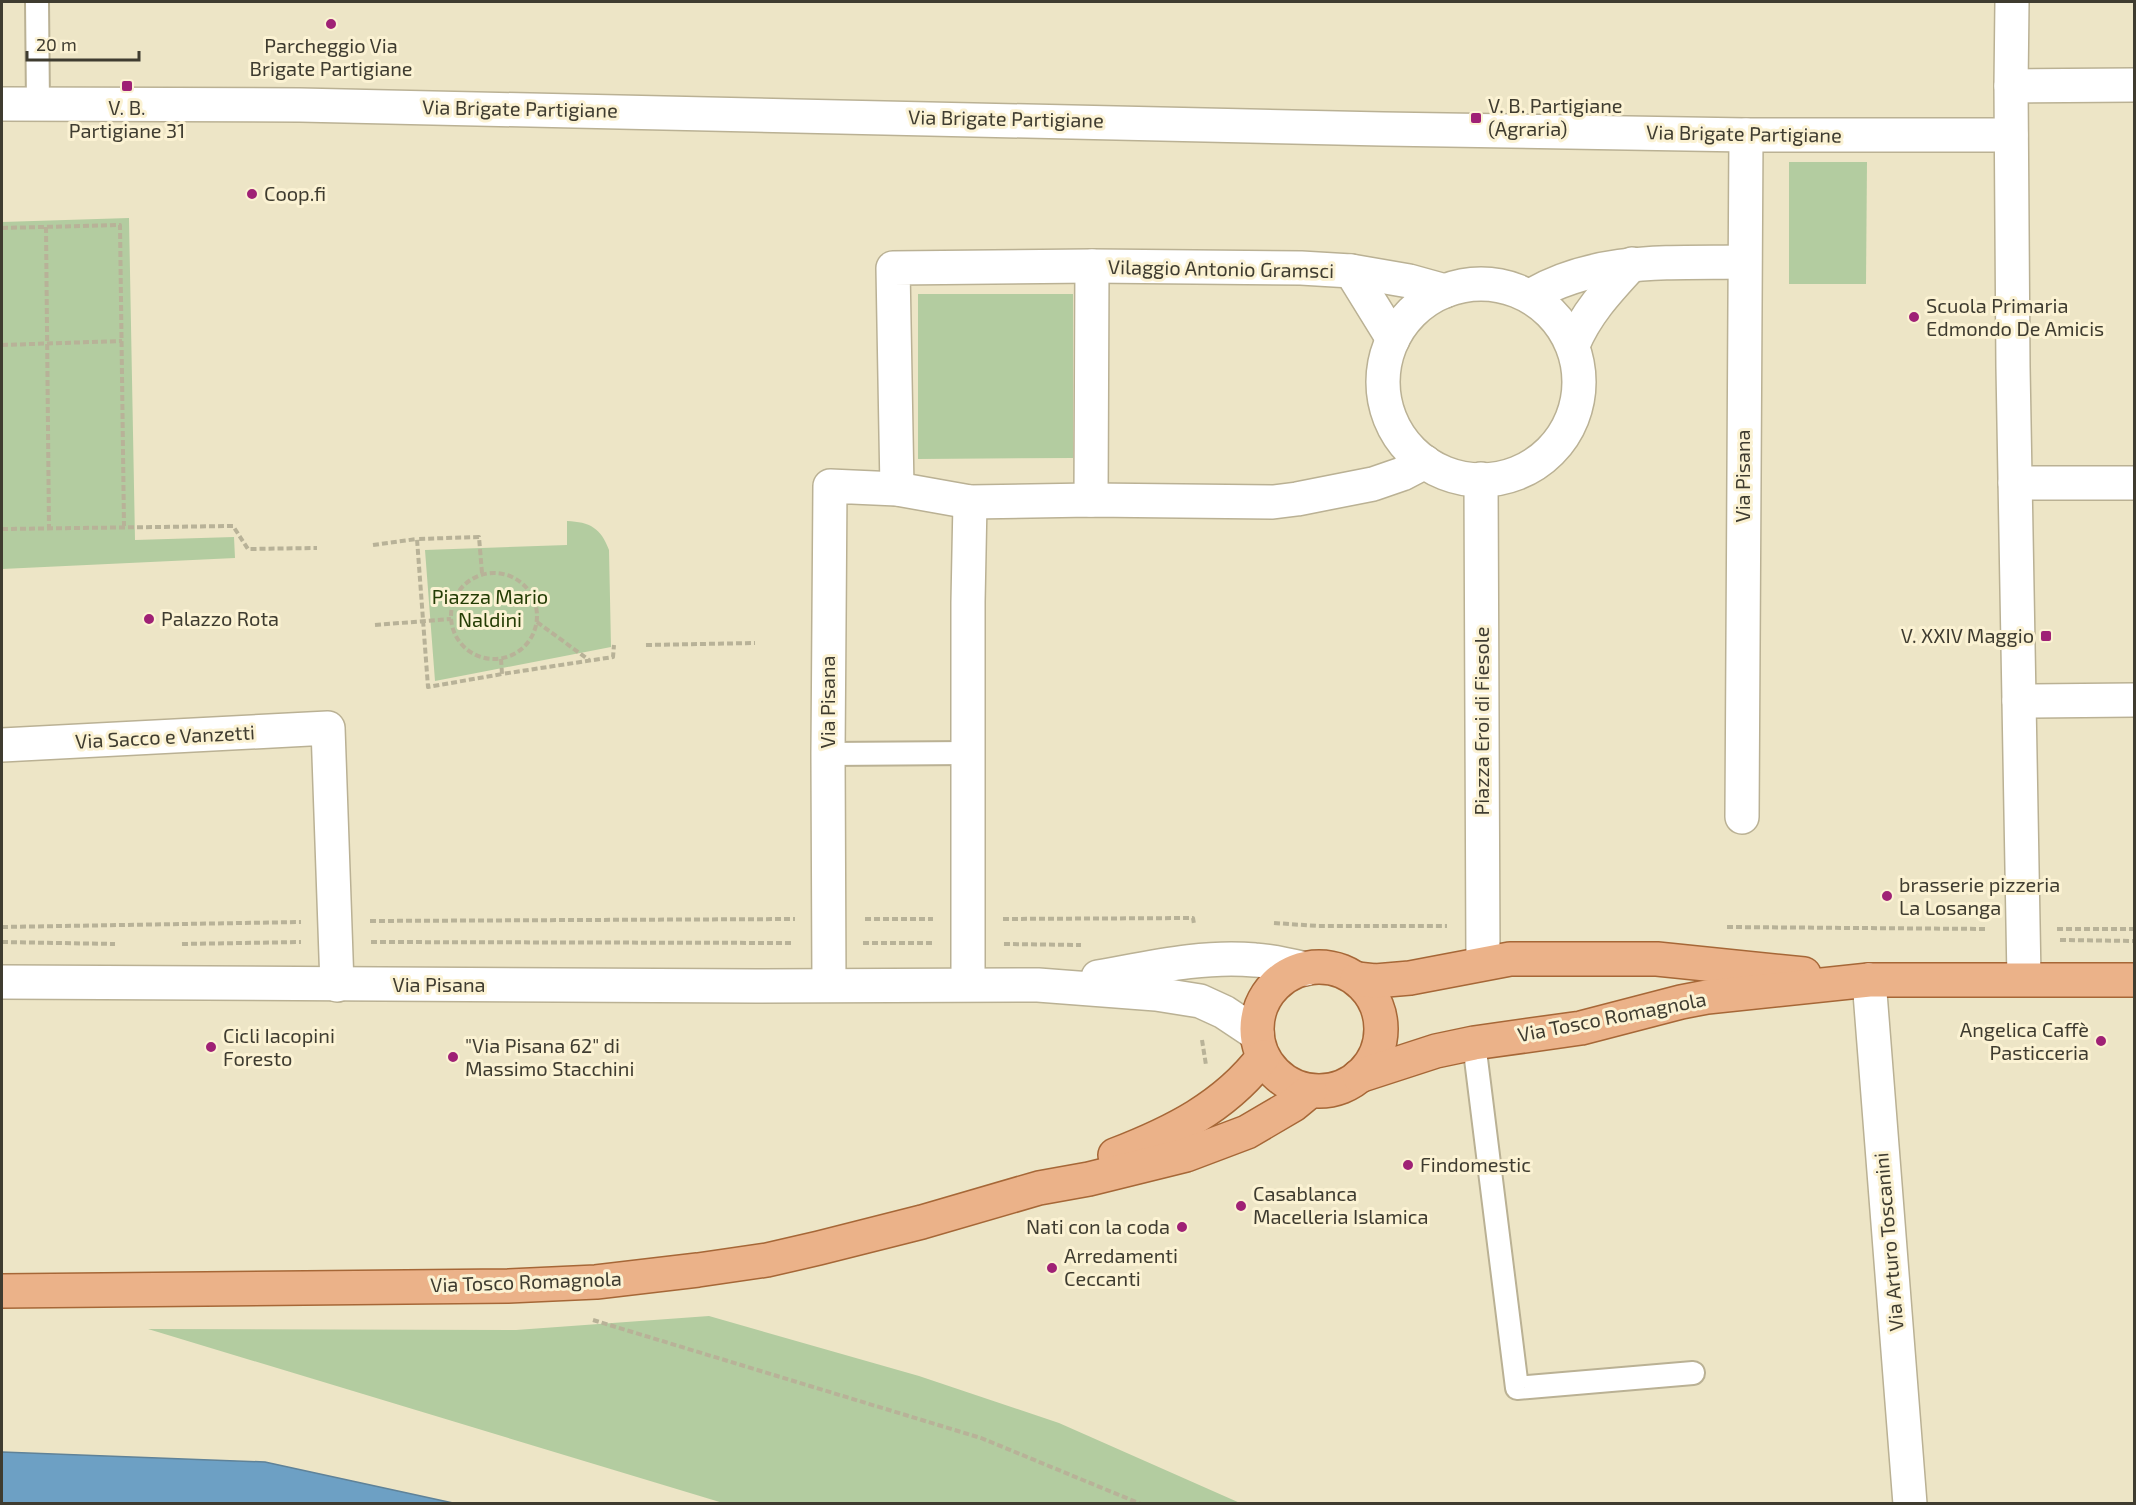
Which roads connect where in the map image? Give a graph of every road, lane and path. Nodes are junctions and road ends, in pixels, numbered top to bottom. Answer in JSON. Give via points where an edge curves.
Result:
{"nodes":[{"id":1,"x":37,"y":2,"type":"edge"},
{"id":2,"x":2012,"y":2,"type":"edge"},
{"id":3,"x":2134,"y":85,"type":"edge"},
{"id":4,"x":2011,"y":86,"type":"junction"},
{"id":5,"x":2,"y":104,"type":"edge"},
{"id":6,"x":38,"y":104,"type":"junction"},
{"id":7,"x":1746,"y":135,"type":"junction"},
{"id":8,"x":2011,"y":135,"type":"junction"},
{"id":9,"x":46,"y":227,"type":"junction"},
{"id":10,"x":2,"y":228,"type":"edge"},
{"id":11,"x":1744,"y":262,"type":"junction"},
{"id":12,"x":1632,"y":264,"type":"junction"},
{"id":13,"x":1092,"y":266,"type":"junction"},
{"id":14,"x":1351,"y":271,"type":"junction"},
{"id":15,"x":1445,"y":291,"type":"junction"},
{"id":16,"x":1530,"y":296,"type":"junction"},
{"id":17,"x":1393,"y":339,"type":"junction"},
{"id":18,"x":122,"y":341,"type":"junction"},
{"id":19,"x":47,"y":344,"type":"junction"},
{"id":20,"x":2,"y":345,"type":"edge"},
{"id":21,"x":1573,"y":345,"type":"junction"},
{"id":22,"x":1425,"y":462,"type":"junction"},
{"id":23,"x":1481,"y":480,"type":"junction"},
{"id":24,"x":2015,"y":483,"type":"junction"},
{"id":25,"x":2134,"y":483,"type":"edge"},
{"id":26,"x":897,"y":489,"type":"junction"},
{"id":27,"x":1091,"y":500,"type":"junction"},
{"id":28,"x":970,"y":502,"type":"junction"},
{"id":29,"x":124,"y":526,"type":"junction"},
{"id":30,"x":49,"y":528,"type":"junction"},
{"id":31,"x":2,"y":529,"type":"edge"},
{"id":32,"x":417,"y":539,"type":"junction"},
{"id":33,"x":373,"y":545,"type":"dead end"},
{"id":34,"x":317,"y":548,"type":"dead end"},
{"id":35,"x":482,"y":573,"type":"junction"},
{"id":36,"x":450,"y":619,"type":"junction"},
{"id":37,"x":422,"y":621,"type":"junction"},
{"id":38,"x":537,"y":622,"type":"junction"},
{"id":39,"x":375,"y":625,"type":"dead end"},
{"id":40,"x":755,"y":643,"type":"dead end"},
{"id":41,"x":614,"y":645,"type":"dead end"},
{"id":42,"x":646,"y":645,"type":"dead end"},
{"id":43,"x":501,"y":659,"type":"junction"},
{"id":44,"x":589,"y":660,"type":"junction"},
{"id":45,"x":502,"y":674,"type":"junction"},
{"id":46,"x":2134,"y":700,"type":"edge"},
{"id":47,"x":2019,"y":701,"type":"junction"},
{"id":48,"x":2,"y":745,"type":"edge"},
{"id":49,"x":968,"y":753,"type":"junction"},
{"id":50,"x":828,"y":754,"type":"junction"},
{"id":51,"x":1742,"y":817,"type":"dead end"},
{"id":52,"x":360,"y":921,"type":"dead end"},
{"id":53,"x":304,"y":922,"type":"dead end"},
{"id":54,"x":1264,"y":922,"type":"dead end"},
{"id":55,"x":1483,"y":926,"type":"junction"},
{"id":56,"x":2,"y":927,"type":"edge"},
{"id":57,"x":1726,"y":927,"type":"dead end"},
{"id":58,"x":2134,"y":929,"type":"edge"},
{"id":59,"x":830,"y":931,"type":"junction"},
{"id":60,"x":968,"y":931,"type":"junction"},
{"id":61,"x":1195,"y":932,"type":"dead end"},
{"id":62,"x":2023,"y":935,"type":"junction"},
{"id":63,"x":2134,"y":941,"type":"edge"},
{"id":64,"x":2,"y":942,"type":"edge"},
{"id":65,"x":336,"y":942,"type":"junction"},
{"id":66,"x":116,"y":944,"type":"dead end"},
{"id":67,"x":173,"y":944,"type":"dead end"},
{"id":68,"x":1083,"y":945,"type":"dead end"},
{"id":69,"x":1484,"y":963,"type":"junction"},
{"id":70,"x":1306,"y":969,"type":"junction"},
{"id":71,"x":1356,"y":979,"type":"junction"},
{"id":72,"x":2024,"y":979,"type":"junction"},
{"id":73,"x":1869,"y":980,"type":"junction"},
{"id":74,"x":2134,"y":980,"type":"edge"},
{"id":75,"x":2,"y":982,"type":"edge"},
{"id":76,"x":968,"y":984,"type":"junction"},
{"id":77,"x":337,"y":985,"type":"junction"},
{"id":78,"x":829,"y":985,"type":"junction"},
{"id":79,"x":1054,"y":986,"type":"junction"},
{"id":80,"x":1201,"y":1031,"type":"dead end"},
{"id":81,"x":1474,"y":1043,"type":"junction"},
{"id":82,"x":1260,"y":1045,"type":"junction"},
{"id":83,"x":1208,"y":1071,"type":"dead end"},
{"id":84,"x":1359,"y":1076,"type":"junction"},
{"id":85,"x":1310,"y":1091,"type":"junction"},
{"id":86,"x":1039,"y":1188,"type":"junction"},
{"id":87,"x":2,"y":1291,"type":"edge"},
{"id":88,"x":584,"y":1317,"type":"dead end"},
{"id":89,"x":1693,"y":1373,"type":"dead end"},
{"id":90,"x":1141,"y":1503,"type":"edge"},
{"id":91,"x":1910,"y":1503,"type":"edge"}],
"edges":[{"from":1,"to":6,"type":"lane"},
{"from":2,"to":4,"type":"street"},
{"from":3,"to":4,"type":"street"},
{"from":4,"to":8,"type":"street"},
{"from":5,"to":6,"type":"street","name":"Via Brigate Partigiane"},
{"from":6,"to":7,"type":"street","name":"Via Brigate Partigiane","via":[[300,105]]},
{"from":7,"to":8,"type":"street","name":"Via Brigate Partigiane"},
{"from":7,"to":11,"type":"street","name":"Via Pisana"},
{"from":8,"to":24,"type":"street"},
{"from":9,"to":10,"type":"path"},
{"from":9,"to":18,"type":"path","via":[[120,225]]},
{"from":9,"to":19,"type":"path"},
{"from":11,"to":12,"type":"street"},
{"from":11,"to":51,"type":"street","name":"Via Pisana"},
{"from":12,"to":16,"type":"street","via":[[1574,276]]},
{"from":12,"to":21,"type":"street","via":[[1589,314]]},
{"from":13,"to":14,"type":"street","name":"Vilaggio Antonio Gramsci"},
{"from":13,"to":26,"type":"street","name":"Vilaggio Antonio Gramsci","via":[[893,268]]},
{"from":13,"to":27,"type":"street","name":"Vilaggio Antonio Gramsci"},
{"from":14,"to":15,"type":"street","name":"Vilaggio Antonio Gramsci"},
{"from":14,"to":17,"type":"street","name":"Vilaggio Antonio Gramsci"},
{"from":15,"to":16,"type":"street","via":[[1484,284]]},
{"from":15,"to":17,"type":"street","via":[[1416,308]]},
{"from":16,"to":21,"type":"street","via":[[1555,316]]},
{"from":17,"to":22,"type":"street","via":[[1384,374],[1385,401],[1402,440]]},
{"from":18,"to":19,"type":"path"},
{"from":18,"to":29,"type":"path"},
{"from":19,"to":20,"type":"path"},
{"from":19,"to":30,"type":"path"},
{"from":21,"to":23,"type":"street","via":[[1579,369],[1578,399],[1561,439],[1528,468]]},
{"from":22,"to":23,"type":"street","via":[[1454,476]]},
{"from":22,"to":27,"type":"street","via":[[1387,480],[1273,502]]},
{"from":23,"to":55,"type":"street","name":"Piazza Eroi di Fiesole"},
{"from":24,"to":25,"type":"street"},
{"from":24,"to":47,"type":"street"},
{"from":26,"to":28,"type":"street"},
{"from":26,"to":50,"type":"street","name":"Via Pisana","via":[[830,486]]},
{"from":27,"to":28,"type":"street"},
{"from":28,"to":49,"type":"street"},
{"from":29,"to":30,"type":"path"},
{"from":29,"to":34,"type":"path","via":[[233,526],[248,549]]},
{"from":30,"to":31,"type":"path"},
{"from":32,"to":33,"type":"path"},
{"from":32,"to":35,"type":"path","via":[[479,537]]},
{"from":32,"to":37,"type":"path"},
{"from":35,"to":36,"type":"path","via":[[455,595]]},
{"from":35,"to":38,"type":"path","via":[[498,572],[520,580],[534,599]]},
{"from":36,"to":37,"type":"path"},
{"from":36,"to":43,"type":"path","via":[[454,633],[467,650],[486,659]]},
{"from":37,"to":39,"type":"path"},
{"from":37,"to":45,"type":"path","via":[[428,687]]},
{"from":38,"to":43,"type":"path","via":[[528,642]]},
{"from":38,"to":44,"type":"path"},
{"from":40,"to":42,"type":"path"},
{"from":41,"to":44,"type":"path","via":[[613,657]]},
{"from":43,"to":45,"type":"path"},
{"from":44,"to":45,"type":"path"},
{"from":46,"to":47,"type":"street"},
{"from":47,"to":62,"type":"street"},
{"from":48,"to":65,"type":"street","name":"Via Sacco e Vanzetti","via":[[328,728]]},
{"from":49,"to":50,"type":"lane"},
{"from":49,"to":60,"type":"street"},
{"from":50,"to":59,"type":"street","name":"Via Pisana"},
{"from":52,"to":59,"type":"path"},
{"from":53,"to":56,"type":"path"},
{"from":54,"to":55,"type":"path","via":[[1318,926]]},
{"from":55,"to":69,"type":"street","name":"Piazza Eroi di Fiesole"},
{"from":57,"to":62,"type":"path"},
{"from":58,"to":62,"type":"path"},
{"from":59,"to":60,"type":"path"},
{"from":59,"to":60,"type":"path"},
{"from":59,"to":65,"type":"path"},
{"from":59,"to":78,"type":"street","name":"Via Pisana"},
{"from":60,"to":61,"type":"path","via":[[1193,918]]},
{"from":60,"to":68,"type":"path"},
{"from":60,"to":76,"type":"street"},
{"from":62,"to":63,"type":"path"},
{"from":62,"to":72,"type":"street"},
{"from":64,"to":66,"type":"path"},
{"from":65,"to":67,"type":"path"},
{"from":65,"to":77,"type":"street"},
{"from":69,"to":71,"type":"main road","name":"Via Tosco Romagnola","via":[[1410,978]]},
{"from":69,"to":73,"type":"main road","name":"Via Tosco Romagnola","via":[[1510,958],[1658,959]]},
{"from":70,"to":71,"type":"main road","via":[[1329,968]]},
{"from":70,"to":79,"type":"street","via":[[1231,959],[1159,966]]},
{"from":70,"to":82,"type":"main road","via":[[1284,978],[1267,994],[1258,1016]]},
{"from":71,"to":84,"type":"main road","via":[[1371,995],[1381,1031],[1373,1061]]},
{"from":72,"to":73,"type":"main road","name":"Via Tosco Romagnola"},
{"from":72,"to":74,"type":"main road","name":"Via Tosco Romagnola"},
{"from":73,"to":81,"type":"main road","name":"Via Tosco Romagnola","via":[[1707,998],[1581,1028]]},
{"from":73,"to":91,"type":"street","name":"Via Arturo Toscanini"},
{"from":75,"to":77,"type":"street","name":"Via Pisana"},
{"from":76,"to":78,"type":"street","name":"Via Pisana"},
{"from":76,"to":79,"type":"street","name":"Via Pisana"},
{"from":77,"to":78,"type":"street","name":"Via Pisana"},
{"from":79,"to":82,"type":"street","via":[[1200,1001],[1224,1012]]},
{"from":80,"to":83,"type":"path"},
{"from":81,"to":84,"type":"main road","name":"Via Tosco Romagnola","via":[[1427,1053]]},
{"from":81,"to":89,"type":"lane","via":[[1516,1388]]},
{"from":82,"to":85,"type":"main road","via":[[1275,1074]]},
{"from":82,"to":86,"type":"main road","name":"Via Tosco Romagnola","via":[[1244,1080],[1205,1112],[1166,1134]]},
{"from":84,"to":85,"type":"main road","via":[[1333,1090]]},
{"from":85,"to":86,"type":"main road","name":"Via Tosco Romagnola","via":[[1247,1132],[1186,1155]]},
{"from":86,"to":87,"type":"main road","name":"Via Tosco Romagnola","via":[[767,1260],[596,1281],[508,1286]]},
{"from":88,"to":90,"type":"path","via":[[981,1438]]}]}
